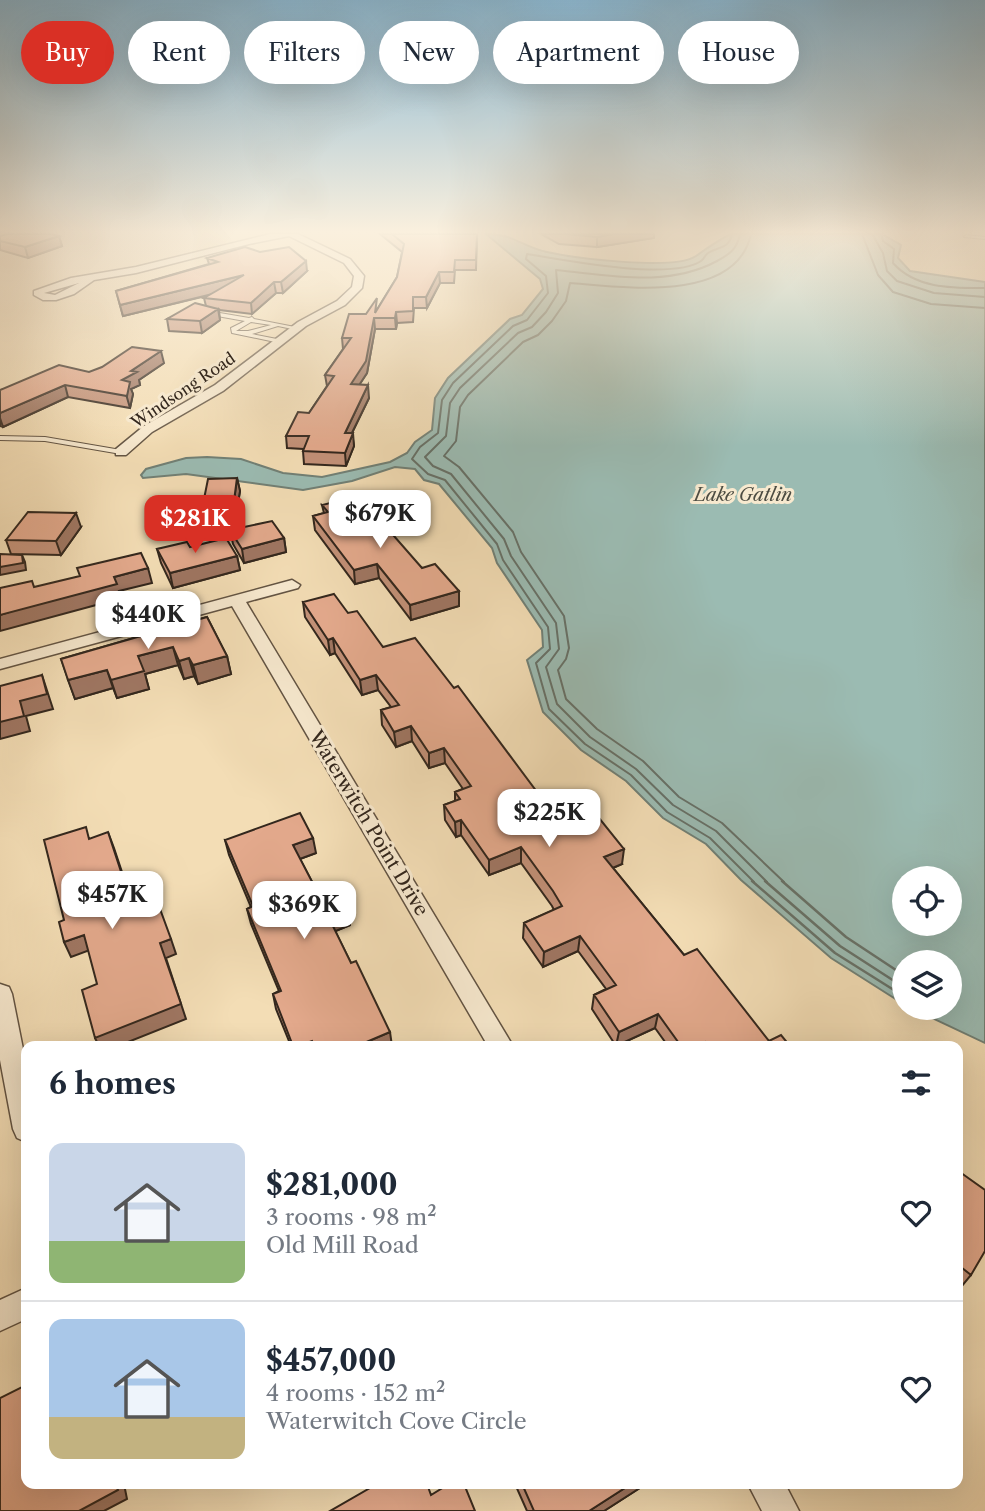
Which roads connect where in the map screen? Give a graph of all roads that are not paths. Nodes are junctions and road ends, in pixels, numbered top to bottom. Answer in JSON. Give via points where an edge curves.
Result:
{"nodes":[{"id":1,"x":338,"y":305,"type":"edge"},
{"id":2,"x":202,"y":313,"type":"edge"},
{"id":3,"x":253,"y":319,"type":"junction"},
{"id":4,"x":280,"y":324,"type":"junction"},
{"id":5,"x":297,"y":328,"type":"junction"},
{"id":6,"x":242,"y":334,"type":"junction"},
{"id":7,"x":280,"y":341,"type":"junction"},
{"id":8,"x":0,"y":438,"type":"edge"},
{"id":9,"x":121,"y":452,"type":"joint"},
{"id":10,"x":292,"y":585,"type":"dead end"},
{"id":11,"x":237,"y":600,"type":"junction"},
{"id":12,"x":0,"y":664,"type":"edge"},
{"id":13,"x":0,"y":994,"type":"edge"},
{"id":14,"x":497,"y":1041,"type":"edge"},
{"id":15,"x":21,"y":1103,"type":"edge"},
{"id":16,"x":21,"y":1306,"type":"edge"},
{"id":17,"x":0,"y":1316,"type":"edge"},
{"id":18,"x":768,"y":1489,"type":"edge"},
{"id":19,"x":782,"y":1511,"type":"edge"}],
"edges":[{"from":1,"to":5,"type":"street","name":"Windsong Road"},
{"from":2,"to":3,"type":"lane"},
{"from":3,"to":4,"type":"lane"},
{"from":3,"to":6,"type":"lane","via":[[233,329]]},
{"from":4,"to":5,"type":"lane"},
{"from":4,"to":6,"type":"lane"},
{"from":5,"to":7,"type":"street","name":"Windsong Road"},
{"from":6,"to":7,"type":"lane"},
{"from":7,"to":9,"type":"street","name":"Windsong Road","via":[[219,388],[148,429]]},
{"from":8,"to":9,"type":"lane"},
{"from":10,"to":11,"type":"street"},
{"from":11,"to":12,"type":"street"},
{"from":11,"to":14,"type":"street","name":"Waterwitch Point Drive"},
{"from":13,"to":15,"type":"street"},
{"from":16,"to":17,"type":"street"},
{"from":18,"to":19,"type":"street"}]}
